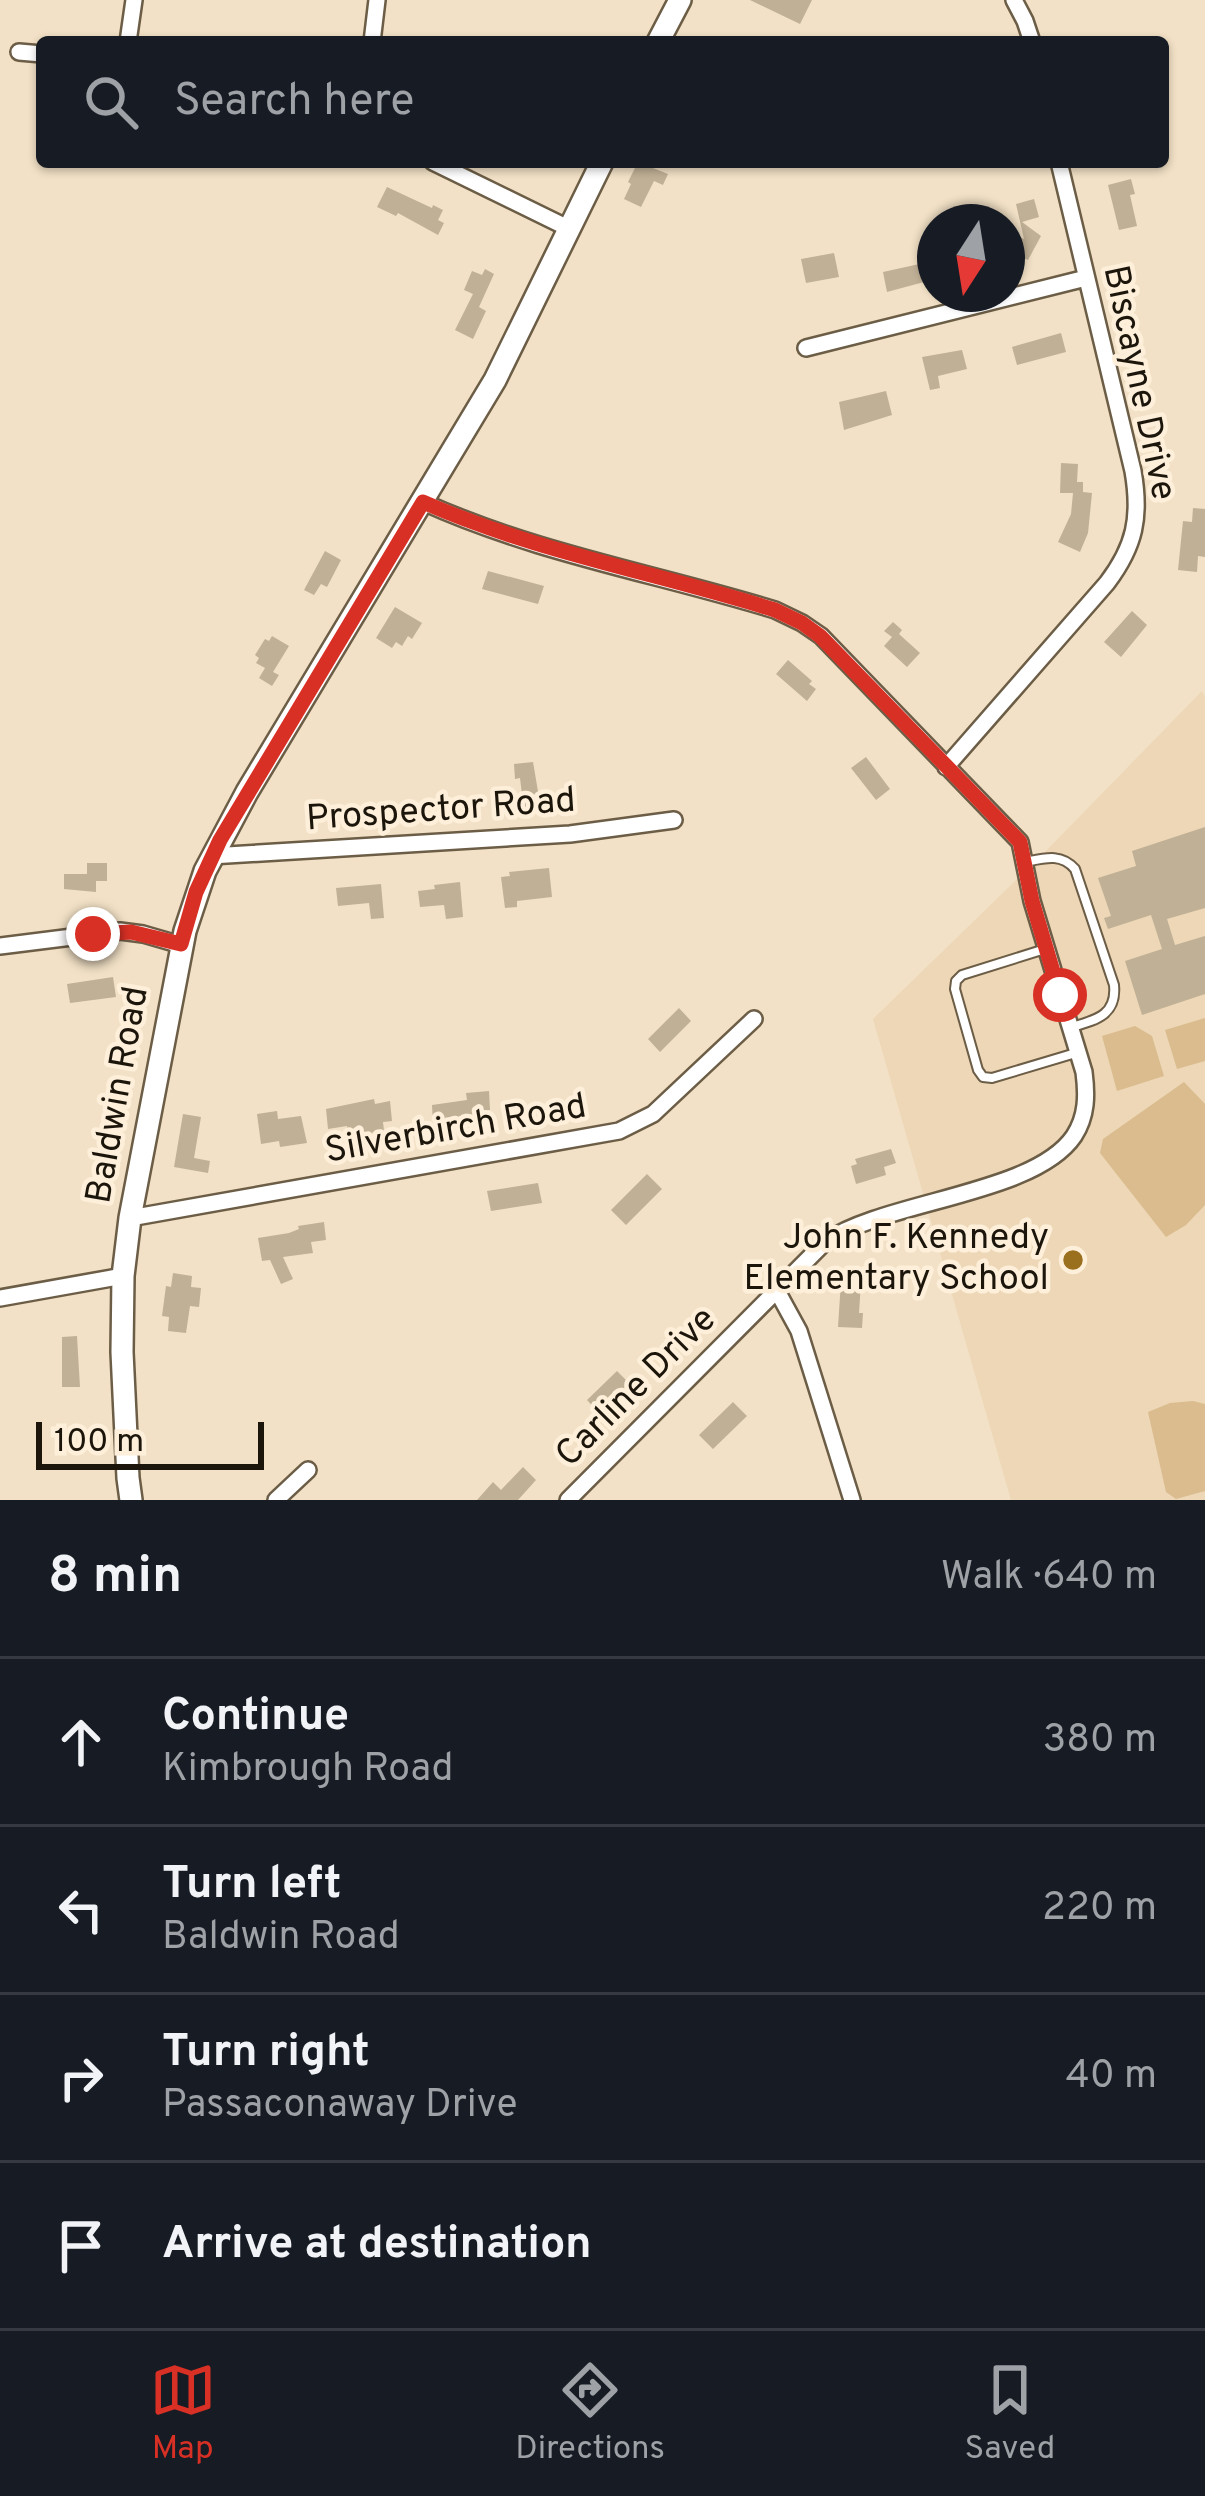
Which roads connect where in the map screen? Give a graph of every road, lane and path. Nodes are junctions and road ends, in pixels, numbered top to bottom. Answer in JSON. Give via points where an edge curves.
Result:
{"nodes":[{"id":1,"x":134,"y":0,"type":"edge"},
{"id":2,"x":377,"y":0,"type":"edge"},
{"id":3,"x":680,"y":0,"type":"edge"},
{"id":4,"x":1014,"y":0,"type":"edge"},
{"id":5,"x":129,"y":36,"type":"edge"},
{"id":6,"x":373,"y":36,"type":"edge"},
{"id":7,"x":661,"y":36,"type":"edge"},
{"id":8,"x":1030,"y":36,"type":"edge"},
{"id":9,"x":19,"y":52,"type":"dead end"},
{"id":10,"x":36,"y":53,"type":"edge"},
{"id":11,"x":445,"y":168,"type":"edge"},
{"id":12,"x":599,"y":168,"type":"edge"},
{"id":13,"x":1060,"y":168,"type":"edge"},
{"id":14,"x":570,"y":229,"type":"junction"},
{"id":15,"x":1086,"y":278,"type":"junction"},
{"id":16,"x":806,"y":348,"type":"dead end"},
{"id":17,"x":423,"y":502,"type":"junction"},
{"id":18,"x":946,"y":767,"type":"junction"},
{"id":19,"x":674,"y":820,"type":"dead end"},
{"id":20,"x":212,"y":856,"type":"junction"},
{"id":21,"x":1025,"y":862,"type":"junction"},
{"id":22,"x":181,"y":944,"type":"junction"},
{"id":23,"x":0,"y":946,"type":"edge"},
{"id":24,"x":1046,"y":949,"type":"junction"},
{"id":25,"x":754,"y":1019,"type":"dead end"},
{"id":26,"x":1070,"y":1027,"type":"junction"},
{"id":27,"x":1079,"y":1052,"type":"junction"},
{"id":28,"x":130,"y":1218,"type":"junction"},
{"id":29,"x":123,"y":1276,"type":"junction"},
{"id":30,"x":776,"y":1289,"type":"junction"},
{"id":31,"x":0,"y":1298,"type":"edge"},
{"id":32,"x":308,"y":1470,"type":"dead end"},
{"id":33,"x":131,"y":1500,"type":"edge"},
{"id":34,"x":276,"y":1500,"type":"edge"},
{"id":35,"x":568,"y":1500,"type":"edge"},
{"id":36,"x":852,"y":1500,"type":"edge"}],
"edges":[{"from":1,"to":5,"type":"street"},
{"from":2,"to":6,"type":"street"},
{"from":3,"to":7,"type":"street"},
{"from":4,"to":8,"type":"street"},
{"from":9,"to":10,"type":"street"},
{"from":11,"to":14,"type":"street"},
{"from":12,"to":14,"type":"street","name":"Baldwin Road"},
{"from":13,"to":15,"type":"street","name":"Biscayne Drive"},
{"from":14,"to":17,"type":"street","name":"Baldwin Road"},
{"from":15,"to":16,"type":"street"},
{"from":15,"to":18,"type":"street","name":"Biscayne Drive","via":[[1133,471],[1136,524],[1107,583]]},
{"from":17,"to":18,"type":"street","via":[[788,616],[826,641]]},
{"from":17,"to":20,"type":"street","name":"Baldwin Road"},
{"from":18,"to":21,"type":"street","via":[[1018,839]]},
{"from":19,"to":20,"type":"street","name":"Prospector Road"},
{"from":20,"to":22,"type":"street","name":"Baldwin Road"},
{"from":21,"to":24,"type":"street","name":"Carline Drive"},
{"from":21,"to":26,"type":"lane","via":[[1063,858],[1076,868],[1114,986],[1108,1012]]},
{"from":22,"to":23,"type":"street","via":[[121,932]]},
{"from":22,"to":28,"type":"street","name":"Baldwin Road"},
{"from":24,"to":26,"type":"street","name":"Carline Drive"},
{"from":24,"to":27,"type":"lane","via":[[956,981],[978,1070],[989,1078]]},
{"from":25,"to":28,"type":"street","name":"Silverbirch Road","via":[[653,1114],[619,1131]]},
{"from":26,"to":27,"type":"street","name":"Carline Drive"},
{"from":27,"to":30,"type":"street","name":"Carline Drive","via":[[1085,1105],[1065,1146],[1027,1171],[843,1230]]},
{"from":28,"to":29,"type":"street","name":"Baldwin Road"},
{"from":29,"to":31,"type":"street"},
{"from":29,"to":33,"type":"street","name":"Baldwin Road"},
{"from":30,"to":35,"type":"street","name":"Carline Drive"},
{"from":30,"to":36,"type":"street","via":[[800,1331]]},
{"from":32,"to":34,"type":"street"}]}
